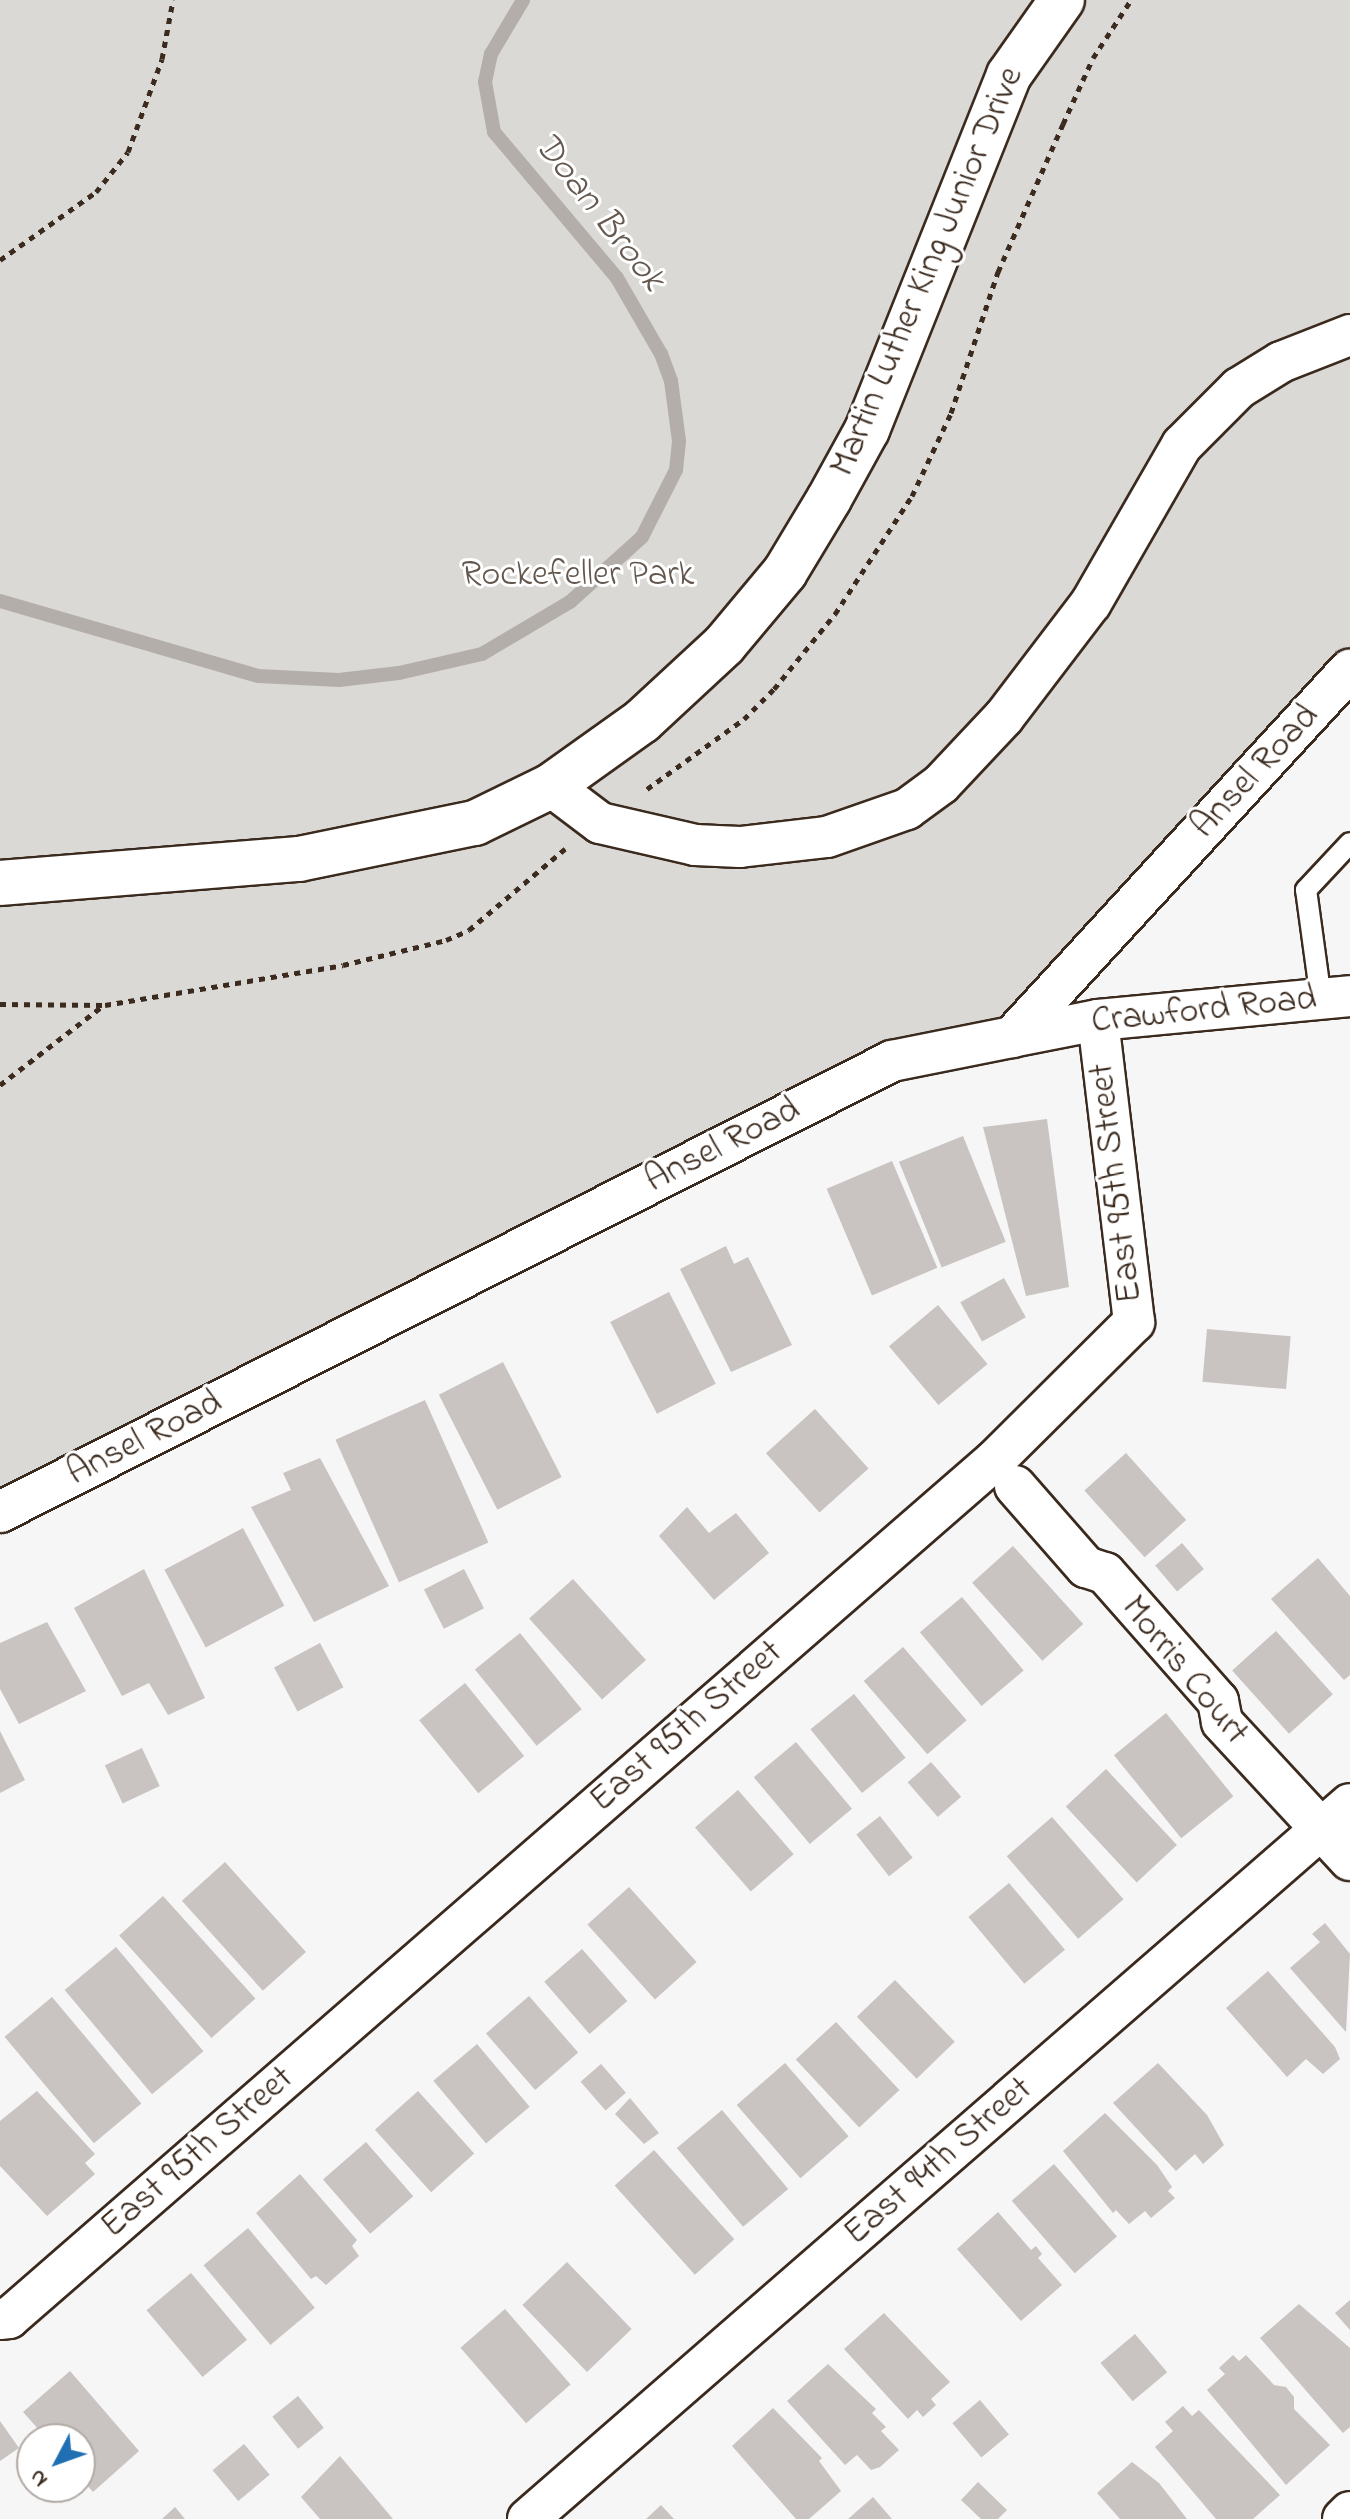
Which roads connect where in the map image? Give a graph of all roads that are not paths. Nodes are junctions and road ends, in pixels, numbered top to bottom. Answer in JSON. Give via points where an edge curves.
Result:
{"nodes":[{"id":1,"x":1062,"y":0,"type":"edge"},
{"id":2,"x":1350,"y":335,"type":"edge"},
{"id":3,"x":1350,"y":670,"type":"edge"},
{"id":4,"x":551,"y":786,"type":"junction"},
{"id":5,"x":1350,"y":843,"type":"edge"},
{"id":6,"x":0,"y":883,"type":"edge"},
{"id":7,"x":1336,"y":998,"type":"edge"},
{"id":8,"x":1098,"y":1020,"type":"junction"},
{"id":9,"x":1012,"y":1037,"type":"junction"},
{"id":10,"x":1015,"y":1486,"type":"dead end"},
{"id":11,"x":0,"y":1512,"type":"edge"},
{"id":12,"x":1350,"y":1804,"type":"edge"},
{"id":13,"x":1319,"y":1832,"type":"junction"},
{"id":14,"x":1350,"y":1860,"type":"edge"},
{"id":15,"x":0,"y":2319,"type":"edge"},
{"id":16,"x":1350,"y":2512,"type":"edge"},
{"id":17,"x":528,"y":2519,"type":"edge"},
{"id":18,"x":1343,"y":2519,"type":"edge"}],
"edges":[{"from":1,"to":4,"type":"main road","name":"Martin Luther King Junior Drive","via":[[1009,75],[867,430],[785,572],[724,645],[642,721]]},
{"from":2,"to":4,"type":"street","via":[[1281,362],[1239,388],[1182,445],[1091,603],[1004,717],[941,784],[907,809],[827,837],[740,847],[695,845],[600,823]]},
{"from":3,"to":9,"type":"street","name":"Ansel Road"},
{"from":4,"to":6,"type":"main road","name":"Martin Luther King Junior Drive","via":[[475,823],[299,859]]},
{"from":5,"to":7,"type":"lane","via":[[1306,890]]},
{"from":7,"to":8,"type":"street","name":"Crawford Road"},
{"from":8,"to":9,"type":"street","name":"Crawford Road"},
{"from":8,"to":15,"type":"street","name":"East 95th Street","via":[[1134,1322],[995,1460],[9,2318]]},
{"from":9,"to":11,"type":"street","name":"Ansel Road","via":[[892,1061]]},
{"from":10,"to":13,"type":"street","name":"Morris Court","via":[[1086,1567],[1105,1573],[1218,1701],[1222,1722]]},
{"from":12,"to":13,"type":"street","name":"East 94th Street"},
{"from":13,"to":14,"type":"street","name":"Morris Court"},
{"from":13,"to":17,"type":"street","name":"East 94th Street"},
{"from":16,"to":18,"type":"street"}]}
